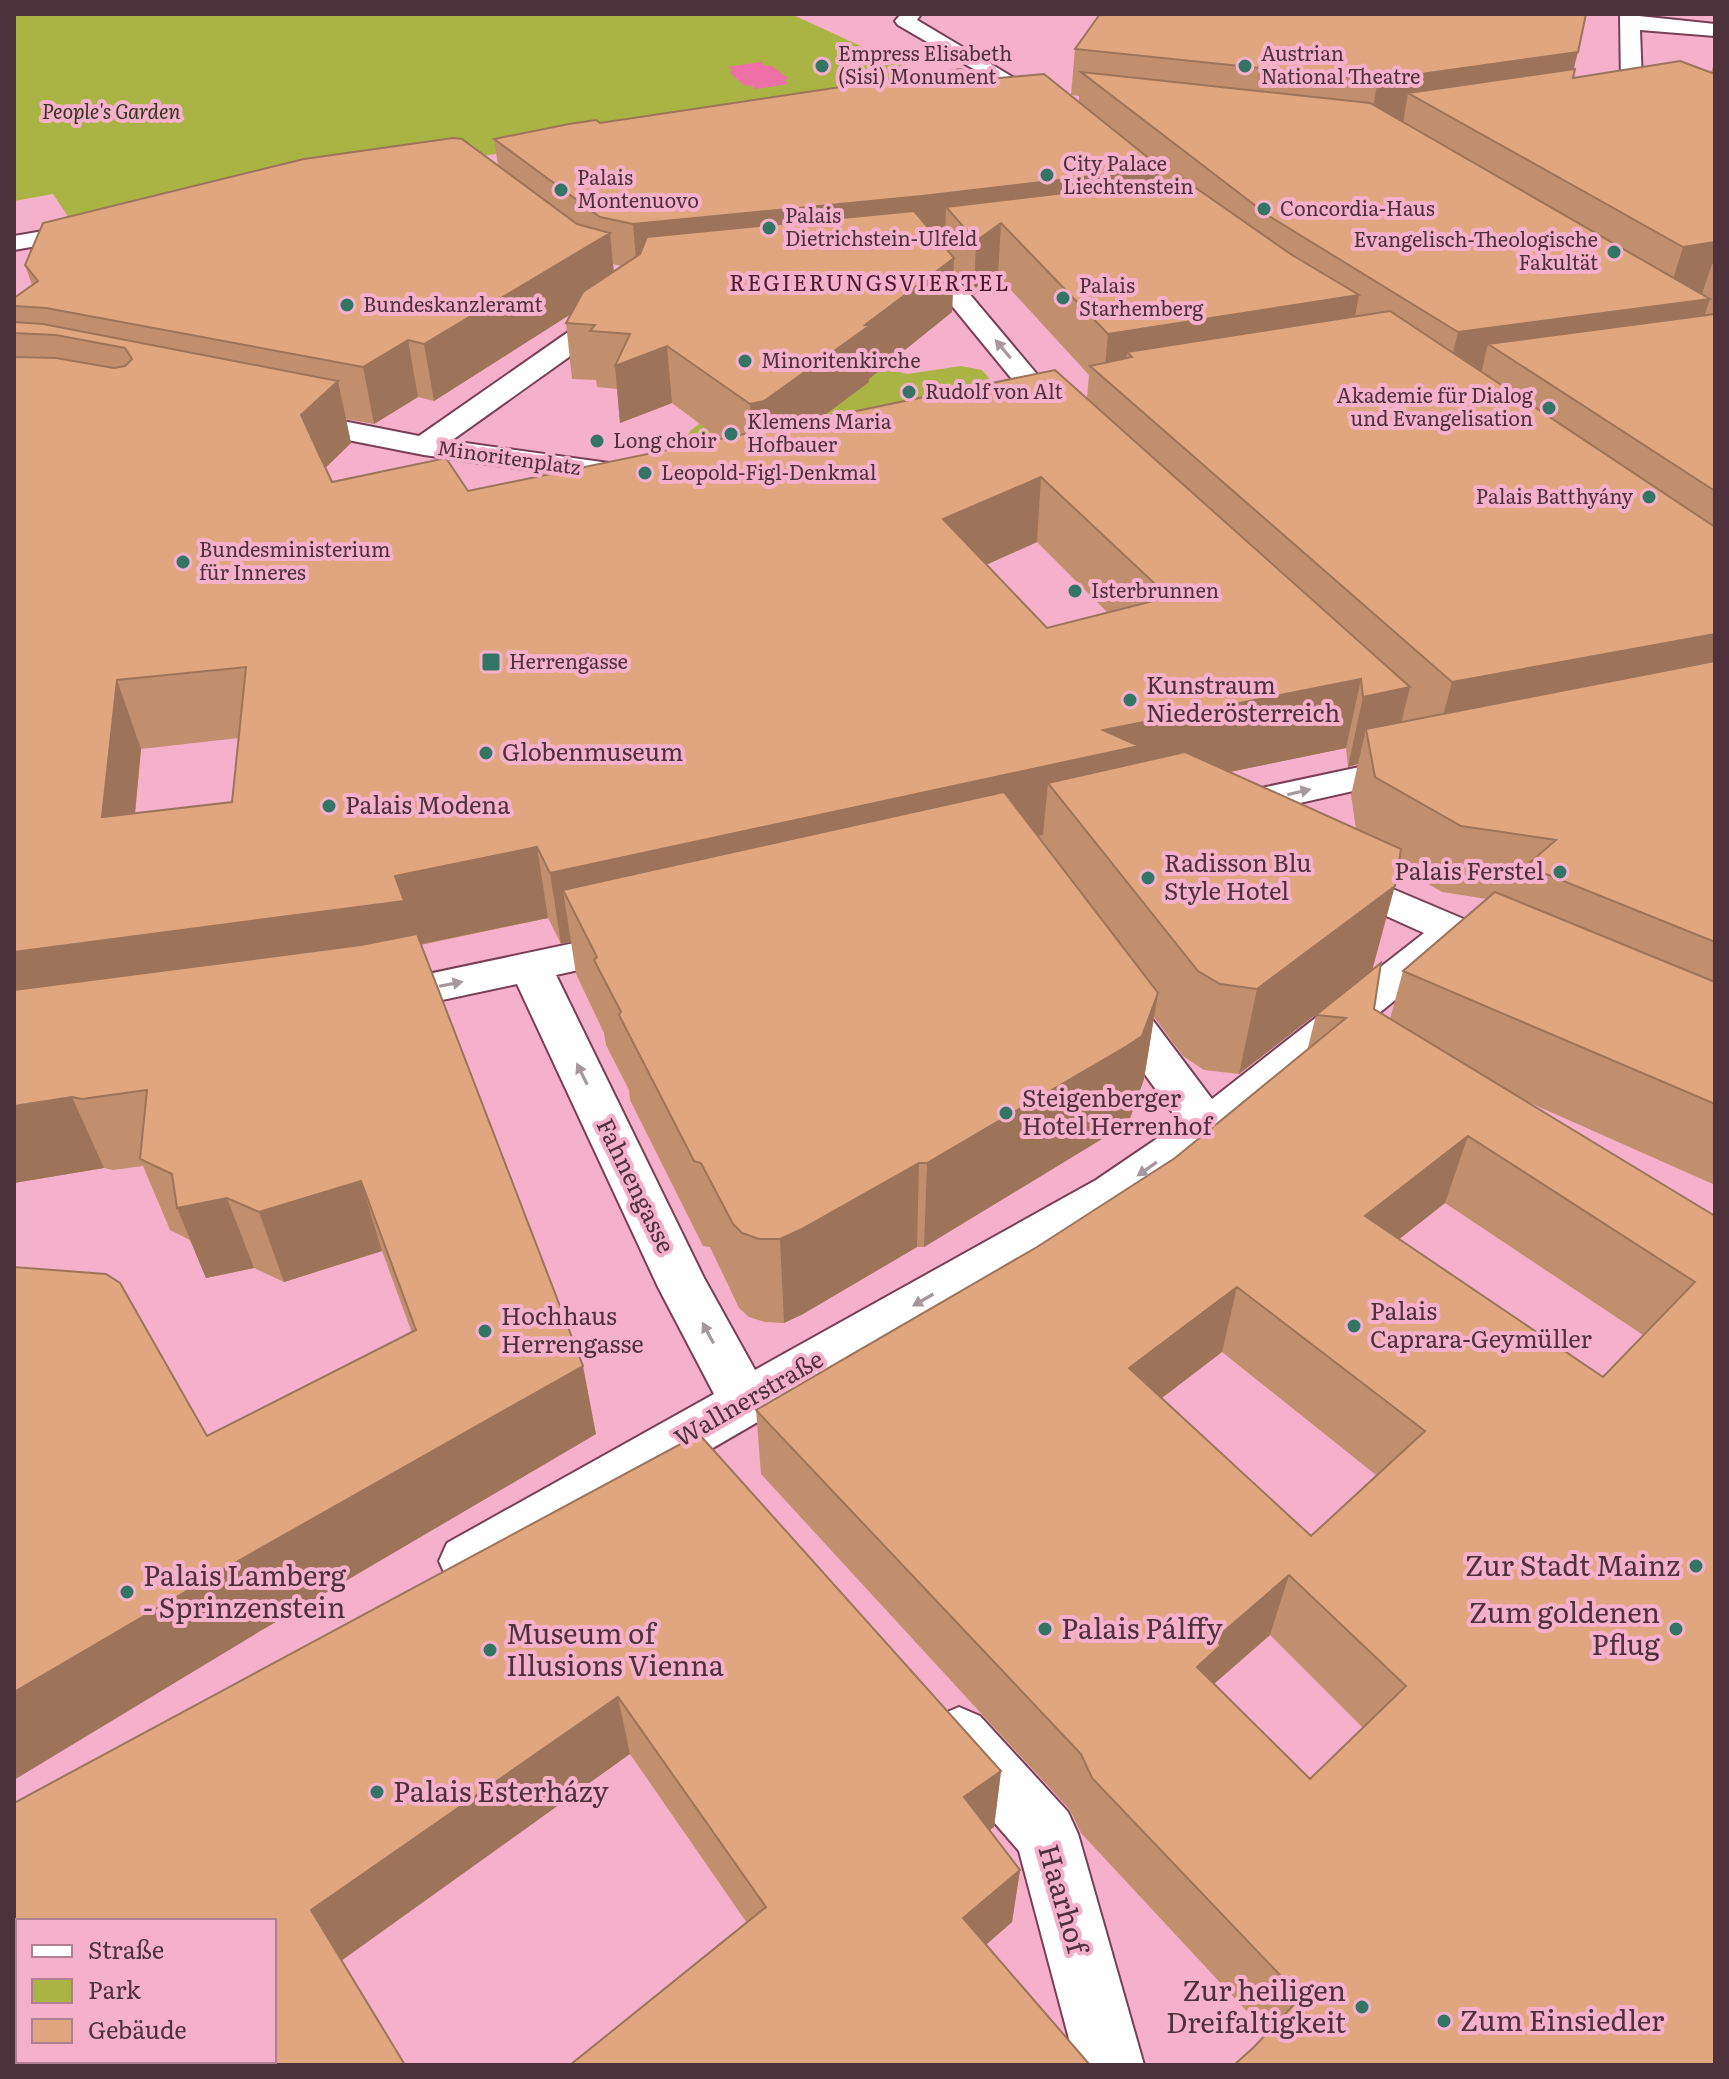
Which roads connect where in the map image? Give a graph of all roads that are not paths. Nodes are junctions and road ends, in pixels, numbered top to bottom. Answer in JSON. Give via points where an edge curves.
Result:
{"nodes":[{"id":1,"x":911,"y":14,"type":"edge"},
{"id":2,"x":1630,"y":18,"type":"edge"},
{"id":3,"x":1715,"y":30,"type":"edge"},
{"id":4,"x":1020,"y":88,"type":"junction"},
{"id":5,"x":1703,"y":91,"type":"edge"},
{"id":6,"x":985,"y":94,"type":"edge"},
{"id":7,"x":1653,"y":95,"type":"junction"},
{"id":8,"x":1618,"y":100,"type":"edge"},
{"id":9,"x":1044,"y":102,"type":"edge"},
{"id":10,"x":1715,"y":120,"type":"edge"},
{"id":11,"x":124,"y":225,"type":"edge"},
{"id":12,"x":14,"y":243,"type":"edge"},
{"id":13,"x":889,"y":255,"type":"edge"},
{"id":14,"x":636,"y":290,"type":"edge"},
{"id":15,"x":270,"y":416,"type":"edge"},
{"id":16,"x":1081,"y":442,"type":"edge"},
{"id":17,"x":424,"y":446,"type":"junction"},
{"id":18,"x":672,"y":481,"type":"edge"},
{"id":19,"x":1423,"y":754,"type":"edge"},
{"id":20,"x":1244,"y":836,"type":"edge"},
{"id":21,"x":1302,"y":862,"type":"edge"},
{"id":22,"x":1454,"y":931,"type":"junction"},
{"id":23,"x":670,"y":936,"type":"edge"},
{"id":24,"x":1511,"y":955,"type":"edge"},
{"id":25,"x":531,"y":968,"type":"junction"},
{"id":26,"x":1094,"y":974,"type":"edge"},
{"id":27,"x":334,"y":1004,"type":"edge"},
{"id":28,"x":1208,"y":1127,"type":"junction"},
{"id":29,"x":745,"y":1401,"type":"junction"},
{"id":30,"x":420,"y":1588,"type":"edge"},
{"id":31,"x":921,"y":1695,"type":"edge"},
{"id":32,"x":1110,"y":2065,"type":"edge"}],
"edges":[{"from":1,"to":4,"type":"street","via":[[905,21]]},
{"from":2,"to":3,"type":"street"},
{"from":2,"to":7,"type":"street","via":[[1632,85]]},
{"from":4,"to":6,"type":"street"},
{"from":4,"to":9,"type":"street"},
{"from":5,"to":7,"type":"street"},
{"from":7,"to":8,"type":"street"},
{"from":7,"to":10,"type":"street"},
{"from":11,"to":12,"type":"street"},
{"from":16,"to":13,"type":"street","one_way":true,"via":[[1051,410],[934,250]]},
{"from":14,"to":17,"type":"street","name":"Minoritenplatz","via":[[634,299]]},
{"from":15,"to":17,"type":"street","name":"Minoritenplatz"},
{"from":17,"to":18,"type":"street","name":"Minoritenplatz"},
{"from":20,"to":19,"type":"street","one_way":true,"via":[[1195,814]]},
{"from":21,"to":22,"type":"street"},
{"from":22,"to":24,"type":"street"},
{"from":22,"to":28,"type":"street","name":"Wallnerstraße"},
{"from":23,"to":25,"type":"street"},
{"from":27,"to":25,"type":"street","one_way":true},
{"from":29,"to":25,"type":"street","name":"Fahnengasse","one_way":true,"via":[[683,1287]]},
{"from":26,"to":28,"type":"street"},
{"from":28,"to":29,"type":"street","name":"Wallnerstraße","one_way":true,"via":[[1113,1193]]},
{"from":29,"to":30,"type":"street","name":"Wallnerstraße","via":[[705,1455]]},
{"from":31,"to":32,"type":"street","name":"Haarhof","via":[[1046,1834]]}]}
